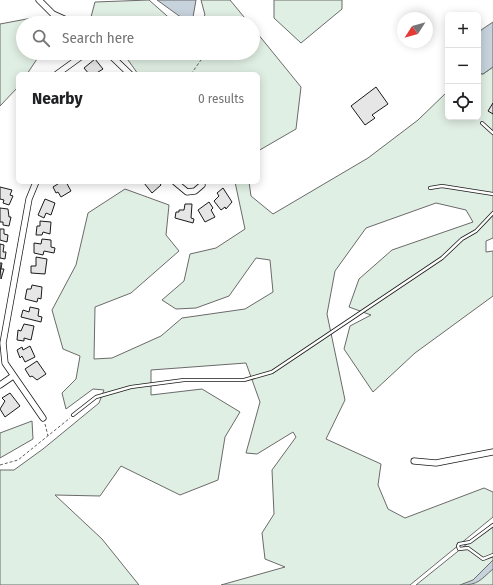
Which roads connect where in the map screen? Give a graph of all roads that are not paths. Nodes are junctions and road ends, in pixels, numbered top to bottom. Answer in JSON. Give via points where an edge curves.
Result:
{"nodes":[{"id":1,"x":39,"y":0,"type":"edge"},
{"id":2,"x":57,"y":16,"type":"edge"},
{"id":3,"x":76,"y":60,"type":"edge"},
{"id":4,"x":115,"y":60,"type":"edge"},
{"id":5,"x":59,"y":72,"type":"edge"},
{"id":6,"x":128,"y":72,"type":"edge"},
{"id":7,"x":482,"y":123,"type":"dead end"},
{"id":8,"x":493,"y":133,"type":"edge"},
{"id":9,"x":35,"y":184,"type":"edge"},
{"id":10,"x":177,"y":184,"type":"edge"},
{"id":11,"x":202,"y":185,"type":"dead end"},
{"id":12,"x":430,"y":188,"type":"dead end"},
{"id":13,"x":493,"y":194,"type":"edge"},
{"id":14,"x":493,"y":213,"type":"edge"},
{"id":15,"x":13,"y":376,"type":"junction"},
{"id":16,"x":0,"y":385,"type":"edge"},
{"id":17,"x":73,"y":415,"type":"road end"},
{"id":18,"x":42,"y":418,"type":"road end"},
{"id":19,"x":493,"y":452,"type":"edge"},
{"id":20,"x":414,"y":461,"type":"dead end"},
{"id":21,"x":493,"y":525,"type":"edge"},
{"id":22,"x":493,"y":555,"type":"edge"}],
"edges":[{"from":1,"to":2,"type":"street"},
{"from":3,"to":5,"type":"street"},
{"from":4,"to":6,"type":"street"},
{"from":7,"to":8,"type":"lane"},
{"from":9,"to":15,"type":"street","via":[[29,199],[3,343],[5,363]]},
{"from":10,"to":11,"type":"street","via":[[187,192],[195,191]]},
{"from":12,"to":13,"type":"lane","via":[[442,186]]},
{"from":14,"to":17,"type":"lane","via":[[476,231],[462,239],[442,258],[272,372],[244,380],[184,380],[131,387],[96,397]]},
{"from":15,"to":16,"type":"street"},
{"from":15,"to":18,"type":"street"},
{"from":19,"to":20,"type":"street","via":[[436,463]]},
{"from":21,"to":22,"type":"lane","via":[[470,542],[458,546],[460,549],[468,548],[483,559]]}]}
